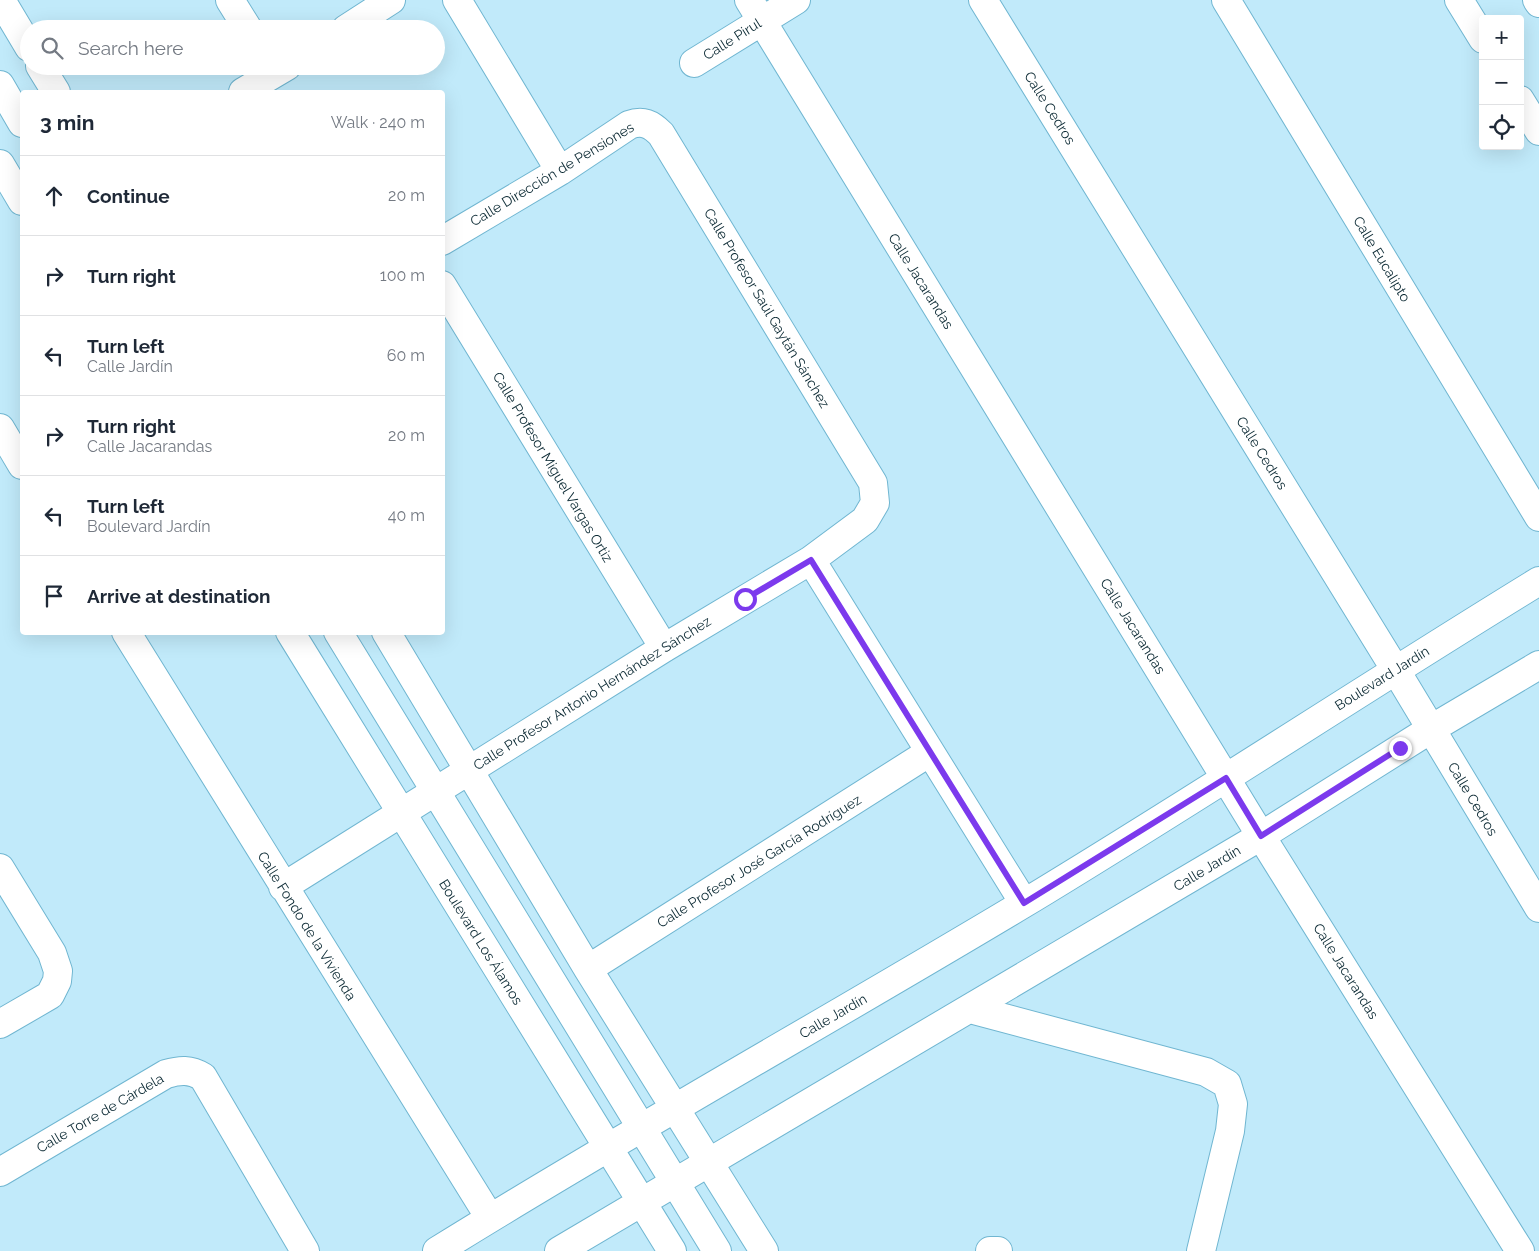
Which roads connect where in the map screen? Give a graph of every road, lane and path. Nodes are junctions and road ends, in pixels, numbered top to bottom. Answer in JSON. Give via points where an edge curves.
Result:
{"nodes":[{"id":1,"x":1,"y":0,"type":"edge"},
{"id":2,"x":230,"y":0,"type":"edge"},
{"id":3,"x":391,"y":0,"type":"edge"},
{"id":4,"x":458,"y":0,"type":"edge"},
{"id":5,"x":796,"y":0,"type":"edge"},
{"id":6,"x":983,"y":0,"type":"edge"},
{"id":7,"x":1226,"y":0,"type":"edge"},
{"id":8,"x":1459,"y":0,"type":"edge"},
{"id":9,"x":756,"y":10,"type":"edge"},
{"id":10,"x":242,"y":20,"type":"edge"},
{"id":11,"x":360,"y":20,"type":"edge"},
{"id":12,"x":20,"y":32,"type":"edge"},
{"id":13,"x":1479,"y":32,"type":"edge"},
{"id":14,"x":694,"y":63,"type":"dead end"},
{"id":15,"x":46,"y":75,"type":"edge"},
{"id":16,"x":269,"y":75,"type":"edge"},
{"id":17,"x":0,"y":85,"type":"edge"},
{"id":18,"x":55,"y":90,"type":"edge"},
{"id":19,"x":246,"y":90,"type":"edge"},
{"id":20,"x":1523,"y":105,"type":"edge"},
{"id":21,"x":20,"y":119,"type":"edge"},
{"id":22,"x":1539,"y":131,"type":"edge"},
{"id":23,"x":661,"y":134,"type":"joint"},
{"id":24,"x":0,"y":164,"type":"edge"},
{"id":25,"x":560,"y":172,"type":"junction"},
{"id":26,"x":20,"y":197,"type":"edge"},
{"id":27,"x":445,"y":239,"type":"edge"},
{"id":28,"x":445,"y":290,"type":"edge"},
{"id":29,"x":0,"y":428,"type":"edge"},
{"id":30,"x":20,"y":462,"type":"edge"},
{"id":31,"x":873,"y":483,"type":"joint"},
{"id":32,"x":1539,"y":517,"type":"edge"},
{"id":33,"x":811,"y":560,"type":"junction"},
{"id":34,"x":1539,"y":581,"type":"edge"},
{"id":35,"x":128,"y":635,"type":"edge"},
{"id":36,"x":292,"y":635,"type":"edge"},
{"id":37,"x":340,"y":635,"type":"edge"},
{"id":38,"x":388,"y":635,"type":"edge"},
{"id":39,"x":664,"y":648,"type":"junction"},
{"id":40,"x":1539,"y":665,"type":"edge"},
{"id":41,"x":1395,"y":669,"type":"junction"},
{"id":42,"x":1431,"y":729,"type":"junction"},
{"id":43,"x":930,"y":752,"type":"junction"},
{"id":44,"x":469,"y":769,"type":"junction"},
{"id":45,"x":1226,"y":778,"type":"junction"},
{"id":46,"x":435,"y":792,"type":"junction"},
{"id":47,"x":401,"y":812,"type":"junction"},
{"id":48,"x":1261,"y":836,"type":"junction"},
{"id":49,"x":0,"y":868,"type":"edge"},
{"id":50,"x":283,"y":887,"type":"junction"},
{"id":51,"x":1024,"y":903,"type":"junction"},
{"id":52,"x":1539,"y":908,"type":"edge"},
{"id":53,"x":588,"y":969,"type":"junction"},
{"id":54,"x":970,"y":1009,"type":"junction"},
{"id":55,"x":0,"y":1024,"type":"edge"},
{"id":56,"x":675,"y":1109,"type":"junction"},
{"id":57,"x":640,"y":1128,"type":"junction"},
{"id":58,"x":608,"y":1149,"type":"junction"},
{"id":59,"x":710,"y":1163,"type":"junction"},
{"id":60,"x":0,"y":1172,"type":"edge"},
{"id":61,"x":677,"y":1184,"type":"junction"},
{"id":62,"x":644,"y":1203,"type":"junction"},
{"id":63,"x":490,"y":1218,"type":"junction"},
{"id":64,"x":305,"y":1251,"type":"edge"},
{"id":65,"x":437,"y":1251,"type":"edge"},
{"id":66,"x":559,"y":1251,"type":"edge"},
{"id":67,"x":672,"y":1251,"type":"edge"},
{"id":68,"x":717,"y":1251,"type":"edge"},
{"id":69,"x":764,"y":1251,"type":"edge"},
{"id":70,"x":990,"y":1251,"type":"edge"},
{"id":71,"x":998,"y":1251,"type":"edge"},
{"id":72,"x":1201,"y":1251,"type":"edge"},
{"id":73,"x":1520,"y":1251,"type":"edge"}],
"edges":[{"from":1,"to":12,"type":"street"},
{"from":2,"to":10,"type":"street"},
{"from":3,"to":11,"type":"street"},
{"from":4,"to":25,"type":"street"},
{"from":5,"to":9,"type":"street","name":"Calle Pirul"},
{"from":6,"to":41,"type":"street","name":"Calle Cedros"},
{"from":7,"to":32,"type":"street","name":"Calle Eucalipto"},
{"from":8,"to":13,"type":"street"},
{"from":9,"to":14,"type":"street","name":"Calle Pirul"},
{"from":9,"to":45,"type":"street","name":"Calle Jacarandas"},
{"from":15,"to":18,"type":"street"},
{"from":16,"to":19,"type":"street"},
{"from":17,"to":21,"type":"street"},
{"from":20,"to":22,"type":"street"},
{"from":23,"to":25,"type":"street","name":"Calle Dirección de Pensiones","via":[[647,123],[629,125]]},
{"from":23,"to":31,"type":"street","name":"Calle Profesor Saúl Gaytán Sánchez"},
{"from":24,"to":26,"type":"street"},
{"from":25,"to":27,"type":"street","name":"Calle Dirección de Pensiones"},
{"from":28,"to":39,"type":"street","name":"Calle Profesor Miguel Vargas Ortiz"},
{"from":29,"to":30,"type":"street"},
{"from":31,"to":33,"type":"street","name":"Calle Profesor Antonio Hernández Sánchez","via":[[875,503],[865,520]]},
{"from":33,"to":39,"type":"street","name":"Calle Profesor Antonio Hernández Sánchez"},
{"from":33,"to":43,"type":"street"},
{"from":34,"to":41,"type":"street","name":"Boulevard Jardín"},
{"from":35,"to":50,"type":"street","name":"Calle Fondo de la Vivienda"},
{"from":36,"to":47,"type":"street","name":"Boulevard Los Álamos"},
{"from":37,"to":46,"type":"street"},
{"from":38,"to":44,"type":"street"},
{"from":39,"to":44,"type":"street","name":"Calle Profesor Antonio Hernández Sánchez"},
{"from":40,"to":42,"type":"street"},
{"from":41,"to":42,"type":"street","name":"Calle Cedros"},
{"from":41,"to":45,"type":"street","name":"Boulevard Jardín"},
{"from":42,"to":48,"type":"street"},
{"from":42,"to":52,"type":"street","name":"Calle Cedros"},
{"from":43,"to":51,"type":"street"},
{"from":43,"to":53,"type":"street","name":"Calle Profesor José García Rodríguez"},
{"from":44,"to":46,"type":"street","name":"Calle Profesor Antonio Hernández Sánchez"},
{"from":44,"to":53,"type":"street"},
{"from":45,"to":48,"type":"street","name":"Calle Jacarandas"},
{"from":45,"to":51,"type":"street","name":"Calle Jardín"},
{"from":46,"to":47,"type":"street","name":"Calle Profesor Antonio Hernández Sánchez"},
{"from":46,"to":57,"type":"street"},
{"from":47,"to":50,"type":"street","name":"Calle Profesor Antonio Hernández Sánchez"},
{"from":47,"to":58,"type":"street","name":"Boulevard Los Álamos"},
{"from":48,"to":54,"type":"street","name":"Calle Jardín"},
{"from":48,"to":73,"type":"street","name":"Calle Jacarandas"},
{"from":49,"to":55,"type":"street","via":[[52,953],[58,971],[50,995]]},
{"from":50,"to":63,"type":"street","name":"Calle Fondo de la Vivienda"},
{"from":51,"to":56,"type":"street","name":"Calle Jardín"},
{"from":53,"to":56,"type":"street"},
{"from":54,"to":59,"type":"street","name":"Calle Jardín"},
{"from":54,"to":72,"type":"street","via":[[1206,1072],[1226,1084],[1233,1104],[1230,1131]]},
{"from":56,"to":57,"type":"street","name":"Calle Jardín"},
{"from":56,"to":59,"type":"street"},
{"from":57,"to":58,"type":"street","name":"Calle Jardín"},
{"from":57,"to":61,"type":"street"},
{"from":58,"to":62,"type":"street","name":"Boulevard Los Álamos"},
{"from":58,"to":63,"type":"street","name":"Calle Jardín"},
{"from":59,"to":61,"type":"street","name":"Calle Jardín"},
{"from":59,"to":69,"type":"street"},
{"from":60,"to":64,"type":"street","name":"Calle Torre de Cárdela","via":[[166,1074],[187,1070],[202,1077]]},
{"from":61,"to":62,"type":"street","name":"Calle Jardín"},
{"from":61,"to":68,"type":"street"},
{"from":62,"to":66,"type":"street","name":"Calle Jardín"},
{"from":62,"to":67,"type":"street","name":"Boulevard Los Álamos"},
{"from":63,"to":65,"type":"street","name":"Calle Jardín"},
{"from":70,"to":71,"type":"street"}]}
